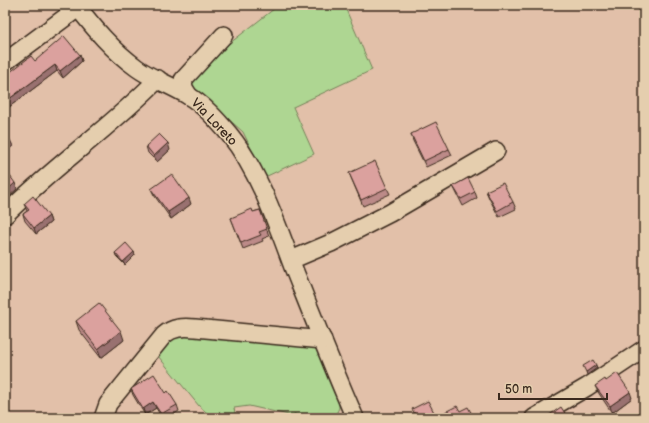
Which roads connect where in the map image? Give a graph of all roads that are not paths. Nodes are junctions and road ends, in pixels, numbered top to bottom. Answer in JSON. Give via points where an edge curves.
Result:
{"nodes":[{"id":1,"x":77,"y":7,"type":"edge"},
{"id":2,"x":224,"y":35,"type":"dead end"},
{"id":3,"x":5,"y":62,"type":"edge"},
{"id":4,"x":158,"y":79,"type":"junction"},
{"id":5,"x":189,"y":96,"type":"junction"},
{"id":6,"x":496,"y":151,"type":"dead end"},
{"id":7,"x":5,"y":215,"type":"edge"},
{"id":8,"x":291,"y":260,"type":"junction"},
{"id":9,"x":323,"y":340,"type":"junction"},
{"id":10,"x":644,"y":349,"type":"edge"},
{"id":11,"x":103,"y":418,"type":"edge"},
{"id":12,"x":355,"y":418,"type":"edge"},
{"id":13,"x":534,"y":418,"type":"edge"}],
"edges":[{"from":1,"to":3,"type":"street"},
{"from":1,"to":4,"type":"street","name":"Via Loreto","via":[[107,42],[137,68]]},
{"from":2,"to":5,"type":"street","via":[[183,80]]},
{"from":4,"to":5,"type":"street","name":"Via Loreto"},
{"from":4,"to":7,"type":"street","via":[[126,111],[33,188]]},
{"from":5,"to":8,"type":"street","name":"Via Loreto","via":[[217,121],[241,151],[269,204]]},
{"from":6,"to":8,"type":"street","via":[[390,213]]},
{"from":8,"to":9,"type":"street","name":"Via Loreto"},
{"from":9,"to":11,"type":"street","via":[[195,328],[169,330],[108,404]]},
{"from":9,"to":12,"type":"street","name":"Via Loreto"},
{"from":10,"to":13,"type":"street"}]}
